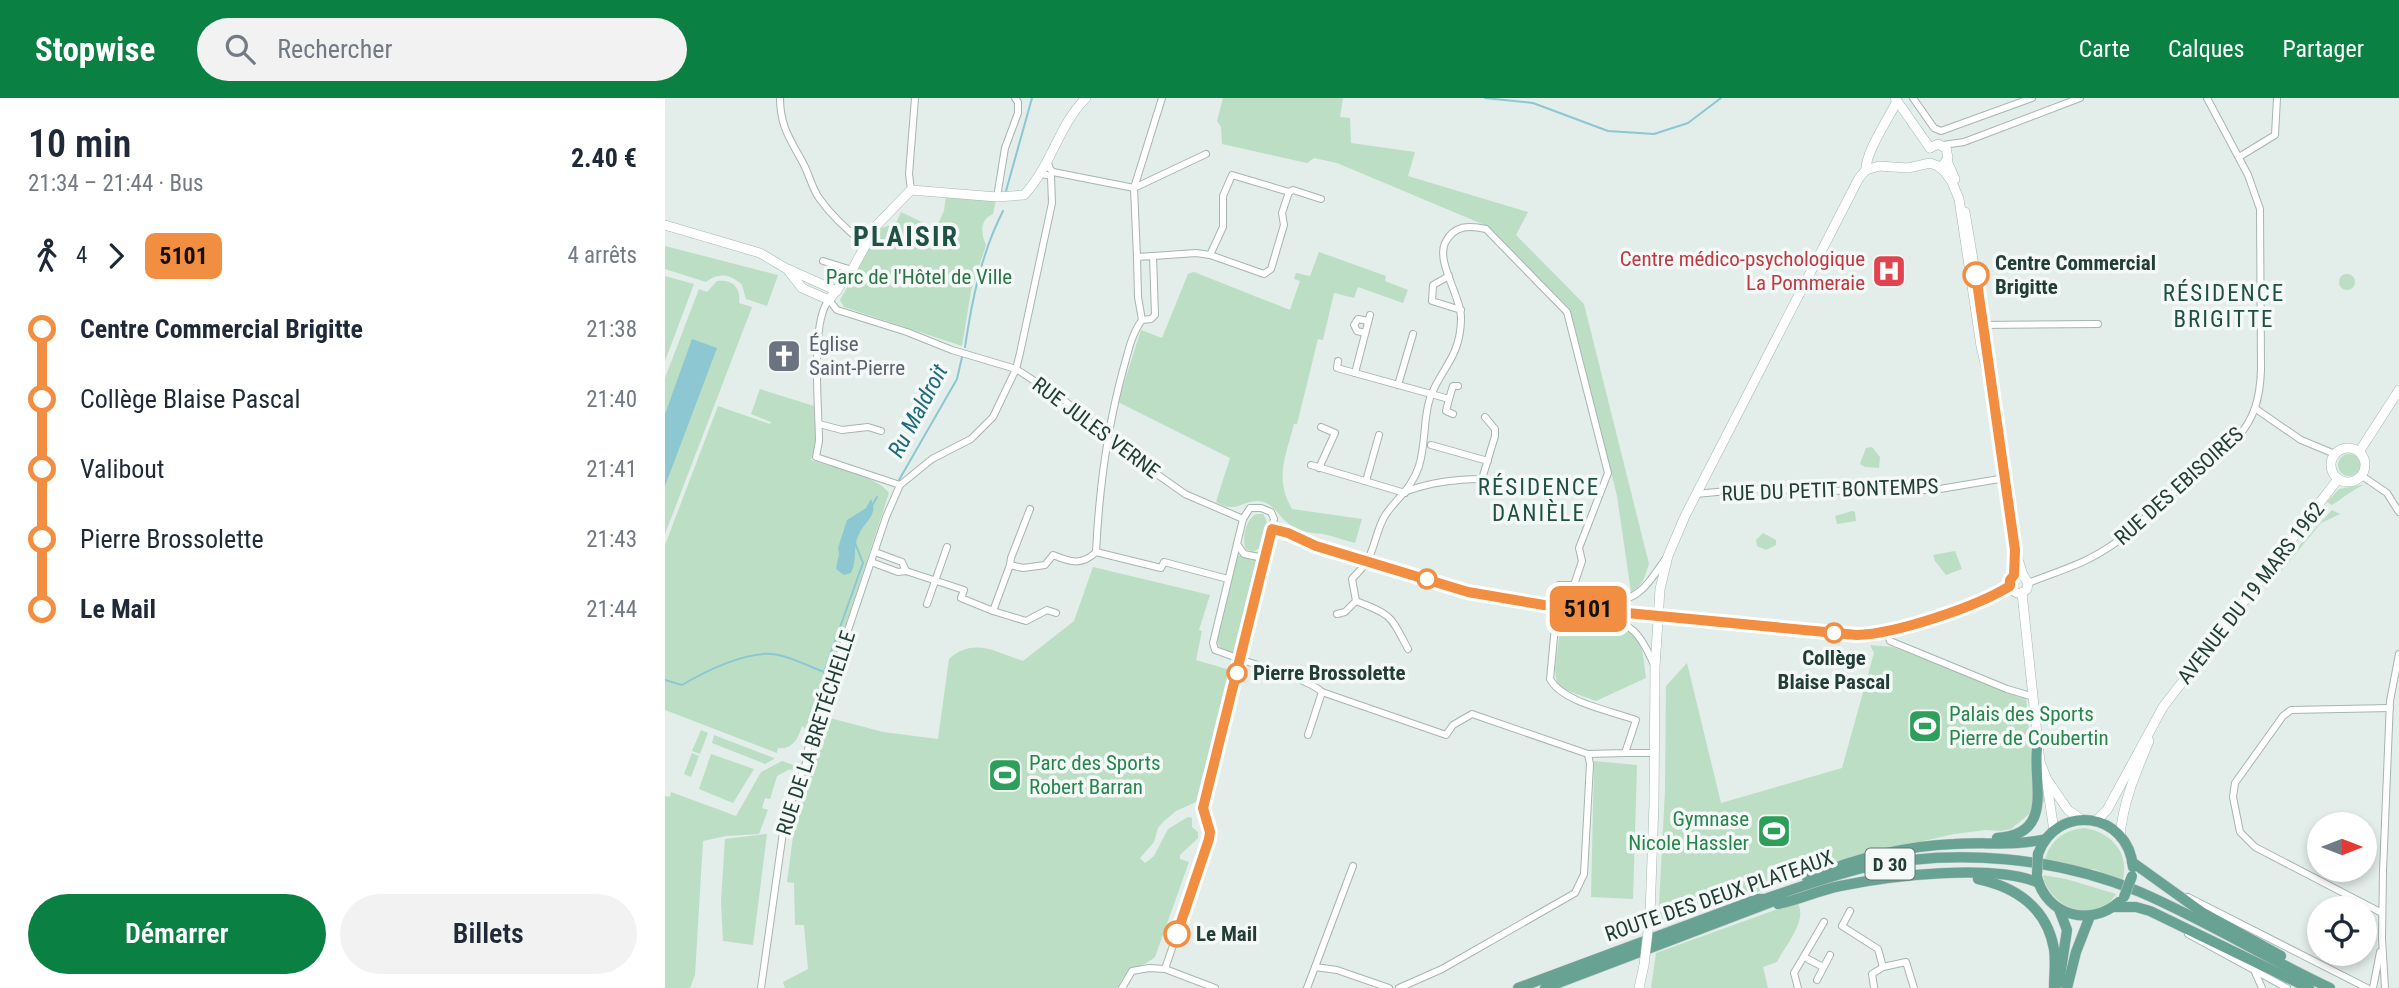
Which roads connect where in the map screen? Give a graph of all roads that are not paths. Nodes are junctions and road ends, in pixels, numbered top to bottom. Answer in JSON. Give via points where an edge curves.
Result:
{"nodes":[{"id":1,"x":780,"y":98,"type":"edge"},
{"id":2,"x":915,"y":98,"type":"edge"},
{"id":3,"x":1015,"y":98,"type":"edge"},
{"id":4,"x":1086,"y":98,"type":"edge"},
{"id":5,"x":1162,"y":98,"type":"edge"},
{"id":6,"x":1913,"y":98,"type":"edge"},
{"id":7,"x":2032,"y":98,"type":"edge"},
{"id":8,"x":2080,"y":98,"type":"edge"},
{"id":9,"x":2207,"y":98,"type":"edge"},
{"id":10,"x":2277,"y":98,"type":"edge"},
{"id":11,"x":1896,"y":99,"type":"edge"},
{"id":12,"x":2010,"y":106,"type":"junction"},
{"id":13,"x":2016,"y":121,"type":"junction"},
{"id":14,"x":1964,"y":142,"type":"junction"},
{"id":15,"x":1941,"y":145,"type":"joint"},
{"id":16,"x":1206,"y":154,"type":"dead end"},
{"id":17,"x":2239,"y":157,"type":"junction"},
{"id":18,"x":1935,"y":159,"type":"junction"},
{"id":19,"x":1048,"y":163,"type":"junction"},
{"id":20,"x":1866,"y":170,"type":"junction"},
{"id":21,"x":1042,"y":174,"type":"junction"},
{"id":22,"x":1065,"y":174,"type":"junction"},
{"id":23,"x":1052,"y":187,"type":"junction"},
{"id":24,"x":1134,"y":188,"type":"junction"},
{"id":25,"x":911,"y":190,"type":"junction"},
{"id":26,"x":1289,"y":191,"type":"junction"},
{"id":27,"x":997,"y":197,"type":"junction"},
{"id":28,"x":1321,"y":199,"type":"dead end"},
{"id":29,"x":665,"y":225,"type":"edge"},
{"id":30,"x":865,"y":244,"type":"junction"},
{"id":31,"x":1210,"y":255,"type":"junction"},
{"id":32,"x":1153,"y":256,"type":"junction"},
{"id":33,"x":1137,"y":257,"type":"junction"},
{"id":34,"x":823,"y":261,"type":"dead end"},
{"id":35,"x":787,"y":269,"type":"junction"},
{"id":36,"x":852,"y":270,"type":"junction"},
{"id":37,"x":1449,"y":276,"type":"junction"},
{"id":38,"x":837,"y":291,"type":"junction"},
{"id":39,"x":829,"y":300,"type":"junction"},
{"id":40,"x":1461,"y":310,"type":"junction"},
{"id":41,"x":1142,"y":320,"type":"junction"},
{"id":42,"x":2098,"y":324,"type":"dead end"},
{"id":43,"x":1981,"y":325,"type":"junction"},
{"id":44,"x":1365,"y":333,"type":"junction"},
{"id":45,"x":1413,"y":334,"type":"dead end"},
{"id":46,"x":1338,"y":361,"type":"dead end"},
{"id":47,"x":1016,"y":369,"type":"junction"},
{"id":48,"x":1355,"y":373,"type":"junction"},
{"id":49,"x":1398,"y":385,"type":"junction"},
{"id":50,"x":1458,"y":386,"type":"dead end"},
{"id":51,"x":2399,"y":390,"type":"edge"},
{"id":52,"x":1432,"y":395,"type":"junction"},
{"id":53,"x":1449,"y":399,"type":"junction"},
{"id":54,"x":2256,"y":409,"type":"junction"},
{"id":55,"x":1453,"y":414,"type":"dead end"},
{"id":56,"x":1485,"y":417,"type":"dead end"},
{"id":57,"x":819,"y":424,"type":"junction"},
{"id":58,"x":1340,"y":426,"type":"dead end"},
{"id":59,"x":1321,"y":427,"type":"dead end"},
{"id":60,"x":881,"y":430,"type":"dead end"},
{"id":61,"x":1335,"y":433,"type":"junction"},
{"id":62,"x":1379,"y":435,"type":"dead end"},
{"id":63,"x":1108,"y":439,"type":"junction"},
{"id":64,"x":1431,"y":445,"type":"dead end"},
{"id":65,"x":2359,"y":452,"type":"junction"},
{"id":66,"x":2335,"y":454,"type":"junction"},
{"id":67,"x":1488,"y":461,"type":"junction"},
{"id":68,"x":1311,"y":465,"type":"dead end"},
{"id":69,"x":1319,"y":468,"type":"junction"},
{"id":70,"x":2362,"y":476,"type":"junction"},
{"id":71,"x":1414,"y":478,"type":"junction"},
{"id":72,"x":2005,"y":478,"type":"junction"},
{"id":73,"x":2338,"y":479,"type":"junction"},
{"id":74,"x":1366,"y":481,"type":"junction"},
{"id":75,"x":900,"y":485,"type":"junction"},
{"id":76,"x":1425,"y":485,"type":"junction"},
{"id":77,"x":1406,"y":492,"type":"junction"},
{"id":78,"x":1696,"y":494,"type":"junction"},
{"id":79,"x":1030,"y":509,"type":"dead end"},
{"id":80,"x":2399,"y":512,"type":"edge"},
{"id":81,"x":1243,"y":519,"type":"junction"},
{"id":82,"x":1272,"y":529,"type":"junction"},
{"id":83,"x":1237,"y":544,"type":"junction"},
{"id":84,"x":947,"y":547,"type":"dead end"},
{"id":85,"x":1267,"y":548,"type":"junction"},
{"id":86,"x":875,"y":552,"type":"junction"},
{"id":87,"x":1096,"y":552,"type":"junction"},
{"id":88,"x":1668,"y":556,"type":"junction"},
{"id":89,"x":871,"y":562,"type":"junction"},
{"id":90,"x":1367,"y":562,"type":"junction"},
{"id":91,"x":1010,"y":565,"type":"junction"},
{"id":92,"x":906,"y":571,"type":"junction"},
{"id":93,"x":2022,"y":578,"type":"junction"},
{"id":94,"x":1228,"y":579,"type":"junction"},
{"id":95,"x":936,"y":581,"type":"junction"},
{"id":96,"x":2010,"y":586,"type":"junction"},
{"id":97,"x":2022,"y":593,"type":"junction"},
{"id":98,"x":1356,"y":601,"type":"junction"},
{"id":99,"x":927,"y":604,"type":"dead end"},
{"id":100,"x":1557,"y":606,"type":"junction"},
{"id":101,"x":1594,"y":610,"type":"junction"},
{"id":102,"x":993,"y":611,"type":"junction"},
{"id":103,"x":1056,"y":612,"type":"dead end"},
{"id":104,"x":1337,"y":614,"type":"dead end"},
{"id":105,"x":1657,"y":615,"type":"junction"},
{"id":106,"x":1888,"y":632,"type":"junction"},
{"id":107,"x":1408,"y":649,"type":"dead end"},
{"id":108,"x":2399,"y":654,"type":"edge"},
{"id":109,"x":1240,"y":659,"type":"junction"},
{"id":110,"x":1655,"y":667,"type":"junction"},
{"id":111,"x":1322,"y":692,"type":"junction"},
{"id":112,"x":2034,"y":697,"type":"junction"},
{"id":113,"x":2163,"y":707,"type":"junction"},
{"id":114,"x":2390,"y":708,"type":"junction"},
{"id":115,"x":1308,"y":735,"type":"dead end"},
{"id":116,"x":2038,"y":741,"type":"junction"},
{"id":117,"x":1654,"y":752,"type":"junction"},
{"id":118,"x":1625,"y":753,"type":"junction"},
{"id":119,"x":1588,"y":754,"type":"junction"},
{"id":120,"x":2046,"y":777,"type":"junction"},
{"id":121,"x":2082,"y":820,"type":"junction"},
{"id":122,"x":2095,"y":821,"type":"junction"},
{"id":123,"x":2050,"y":835,"type":"junction"},
{"id":124,"x":2120,"y":836,"type":"junction"},
{"id":125,"x":1952,"y":844,"type":"junction"},
{"id":126,"x":2132,"y":862,"type":"junction"},
{"id":127,"x":1353,"y":866,"type":"dead end"},
{"id":128,"x":1891,"y":878,"type":"junction"},
{"id":129,"x":2038,"y":878,"type":"junction"},
{"id":130,"x":2160,"y":882,"type":"junction"},
{"id":131,"x":1758,"y":899,"type":"junction"},
{"id":132,"x":1769,"y":905,"type":"junction"},
{"id":133,"x":2114,"y":907,"type":"junction"},
{"id":134,"x":2059,"y":909,"type":"junction"},
{"id":135,"x":1850,"y":911,"type":"dead end"},
{"id":136,"x":2382,"y":913,"type":"junction"},
{"id":137,"x":2090,"y":916,"type":"junction"},
{"id":138,"x":2164,"y":917,"type":"junction"},
{"id":139,"x":1824,"y":922,"type":"dead end"},
{"id":140,"x":2382,"y":943,"type":"junction"},
{"id":141,"x":1830,"y":955,"type":"dead end"},
{"id":142,"x":1804,"y":957,"type":"junction"},
{"id":143,"x":1315,"y":967,"type":"junction"},
{"id":144,"x":1823,"y":967,"type":"junction"},
{"id":145,"x":1883,"y":967,"type":"junction"},
{"id":146,"x":1165,"y":969,"type":"junction"},
{"id":147,"x":2254,"y":971,"type":"junction"},
{"id":148,"x":2376,"y":972,"type":"junction"},
{"id":149,"x":1817,"y":980,"type":"dead end"},
{"id":150,"x":1874,"y":987,"type":"edge"},
{"id":151,"x":2364,"y":987,"type":"edge"},
{"id":152,"x":761,"y":988,"type":"edge"},
{"id":153,"x":1122,"y":988,"type":"edge"},
{"id":154,"x":1215,"y":988,"type":"edge"},
{"id":155,"x":1307,"y":988,"type":"edge"},
{"id":156,"x":1389,"y":988,"type":"edge"},
{"id":157,"x":1398,"y":988,"type":"edge"},
{"id":158,"x":1518,"y":988,"type":"edge"},
{"id":159,"x":1545,"y":988,"type":"edge"},
{"id":160,"x":1639,"y":988,"type":"edge"},
{"id":161,"x":1798,"y":988,"type":"edge"},
{"id":162,"x":1914,"y":988,"type":"edge"},
{"id":163,"x":2056,"y":988,"type":"edge"},
{"id":164,"x":2067,"y":988,"type":"edge"},
{"id":165,"x":2262,"y":988,"type":"edge"},
{"id":166,"x":2287,"y":988,"type":"edge"},
{"id":167,"x":2309,"y":988,"type":"edge"},
{"id":168,"x":2319,"y":988,"type":"edge"},
{"id":169,"x":2330,"y":988,"type":"edge"},
{"id":170,"x":2340,"y":988,"type":"edge"},
{"id":171,"x":2373,"y":988,"type":"edge"},
{"id":172,"x":2385,"y":988,"type":"edge"}],
"edges":[{"from":1,"to":30,"type":"street","via":[[784,130],[817,197]]},
{"from":2,"to":25,"type":"street"},
{"from":3,"to":27,"type":"street","via":[[1018,113],[1005,148]]},
{"from":4,"to":19,"type":"street","via":[[1070,117]]},
{"from":5,"to":24,"type":"street"},
{"from":6,"to":12,"type":"street","via":[[1941,131]]},
{"from":7,"to":12,"type":"street"},
{"from":8,"to":13,"type":"street"},
{"from":9,"to":17,"type":"street","name":"RUE DES EBISOIRES"},
{"from":10,"to":17,"type":"street","via":[[2275,135]]},
{"from":11,"to":18,"type":"street"},
{"from":11,"to":20,"type":"street"},
{"from":12,"to":13,"type":"street"},
{"from":13,"to":14,"type":"street"},
{"from":14,"to":15,"type":"street"},
{"from":14,"to":18,"type":"street"},
{"from":15,"to":18,"type":"street"},
{"from":16,"to":24,"type":"street"},
{"from":17,"to":54,"type":"street","name":"RUE DES EBISOIRES","via":[[2260,209],[2261,370]]},
{"from":18,"to":20,"type":"street","via":[[1908,168]]},
{"from":18,"to":43,"type":"street","via":[[1962,198]]},
{"from":19,"to":21,"type":"street"},
{"from":19,"to":22,"type":"street","via":[[1050,169]]},
{"from":20,"to":78,"type":"street"},
{"from":21,"to":23,"type":"street","via":[[1051,176]]},
{"from":21,"to":27,"type":"street","via":[[1024,195]]},
{"from":22,"to":23,"type":"street"},
{"from":22,"to":24,"type":"street"},
{"from":23,"to":47,"type":"street","via":[[1050,218]]},
{"from":24,"to":33,"type":"street"},
{"from":25,"to":27,"type":"street"},
{"from":25,"to":30,"type":"street"},
{"from":26,"to":28,"type":"street"},
{"from":26,"to":31,"type":"street","via":[[1232,175],[1223,196],[1223,227]]},
{"from":26,"to":31,"type":"street","via":[[1271,269],[1264,274]]},
{"from":29,"to":35,"type":"street","via":[[760,253]]},
{"from":30,"to":36,"type":"street"},
{"from":31,"to":32,"type":"street"},
{"from":32,"to":33,"type":"street"},
{"from":32,"to":41,"type":"street","via":[[1156,315]]},
{"from":33,"to":41,"type":"street"},
{"from":34,"to":36,"type":"street"},
{"from":35,"to":38,"type":"street"},
{"from":35,"to":39,"type":"street","via":[[802,288]]},
{"from":36,"to":38,"type":"street"},
{"from":37,"to":40,"type":"street"},
{"from":37,"to":40,"type":"street","via":[[1433,285],[1432,301]]},
{"from":37,"to":100,"type":"street","via":[[1444,245],[1453,232],[1469,225],[1486,229],[1567,312],[1608,473],[1579,548],[1582,561],[1574,584],[1559,586]]},
{"from":38,"to":39,"type":"street"},
{"from":39,"to":47,"type":"street","name":"RUE JULES VERNE","via":[[837,310]]},
{"from":39,"to":57,"type":"street","via":[[821,314],[817,340]]},
{"from":40,"to":52,"type":"street","via":[[1457,348]]},
{"from":41,"to":63,"type":"street","via":[[1115,397]]},
{"from":42,"to":43,"type":"street"},
{"from":43,"to":72,"type":"street"},
{"from":44,"to":44,"type":"street","via":[[1369,318],[1354,325]]},
{"from":44,"to":48,"type":"street"},
{"from":45,"to":49,"type":"street"},
{"from":46,"to":48,"type":"street","via":[[1337,368]]},
{"from":47,"to":63,"type":"street","name":"RUE JULES VERNE","via":[[1064,400]]},
{"from":47,"to":75,"type":"street","via":[[993,417],[971,439],[932,458]]},
{"from":48,"to":49,"type":"street"},
{"from":49,"to":52,"type":"street"},
{"from":50,"to":53,"type":"street","via":[[1453,386]]},
{"from":51,"to":65,"type":"street"},
{"from":52,"to":53,"type":"street"},
{"from":52,"to":71,"type":"street"},
{"from":53,"to":55,"type":"street","via":[[1446,411]]},
{"from":54,"to":66,"type":"street","via":[[2301,440]]},
{"from":54,"to":93,"type":"street","name":"RUE DES EBISOIRES","via":[[2237,438],[2101,554],[2072,569]]},
{"from":56,"to":67,"type":"street","via":[[1495,429]]},
{"from":57,"to":60,"type":"street","via":[[842,430],[867,426]]},
{"from":57,"to":75,"type":"street","via":[[816,457]]},
{"from":58,"to":61,"type":"street"},
{"from":59,"to":61,"type":"street"},
{"from":61,"to":69,"type":"street"},
{"from":62,"to":74,"type":"street"},
{"from":63,"to":81,"type":"street","name":"RUE JULES VERNE","via":[[1185,494]]},
{"from":63,"to":87,"type":"street"},
{"from":64,"to":67,"type":"street"},
{"from":65,"to":66,"type":"street","via":[[2349,448]]},
{"from":65,"to":70,"type":"street","via":[[2365,461]]},
{"from":66,"to":73,"type":"street","via":[[2332,464]]},
{"from":67,"to":76,"type":"street","via":[[1482,479]]},
{"from":68,"to":69,"type":"street"},
{"from":69,"to":74,"type":"street"},
{"from":70,"to":73,"type":"street","via":[[2348,482]]},
{"from":70,"to":80,"type":"street","via":[[2387,494]]},
{"from":71,"to":76,"type":"street"},
{"from":71,"to":77,"type":"street"},
{"from":72,"to":78,"type":"street","name":"RUE DU PETIT BONTEMPS","via":[[1896,492],[1748,489]]},
{"from":72,"to":93,"type":"street"},
{"from":73,"to":113,"type":"street","name":"AVENUE DU 19 MARS 1962"},
{"from":74,"to":77,"type":"street"},
{"from":75,"to":86,"type":"street","name":"RUE DE LA BRETÉCHELLE"},
{"from":76,"to":77,"type":"street"},
{"from":77,"to":90,"type":"street","via":[[1387,512]]},
{"from":78,"to":88,"type":"street"},
{"from":79,"to":91,"type":"street"},
{"from":81,"to":82,"type":"street","via":[[1250,508],[1261,508],[1271,512]]},
{"from":81,"to":83,"type":"street"},
{"from":82,"to":85,"type":"street"},
{"from":82,"to":90,"type":"street"},
{"from":83,"to":85,"type":"street","via":[[1244,554],[1258,557]]},
{"from":83,"to":94,"type":"street"},
{"from":84,"to":95,"type":"street"},
{"from":85,"to":109,"type":"street"},
{"from":86,"to":89,"type":"street","name":"RUE DE LA BRETÉCHELLE"},
{"from":86,"to":92,"type":"street","via":[[902,562]]},
{"from":87,"to":91,"type":"street","via":[[1088,560],[1069,561],[1053,555],[1045,565]]},
{"from":87,"to":94,"type":"street","via":[[1161,568],[1164,562]]},
{"from":88,"to":101,"type":"street","via":[[1643,591]]},
{"from":88,"to":105,"type":"street"},
{"from":89,"to":92,"type":"street"},
{"from":89,"to":152,"type":"street","name":"RUE DE LA BRETÉCHELLE","via":[[785,818]]},
{"from":90,"to":98,"type":"street","via":[[1352,579]]},
{"from":90,"to":100,"type":"street","via":[[1468,592]]},
{"from":91,"to":102,"type":"street"},
{"from":92,"to":95,"type":"street"},
{"from":93,"to":96,"type":"street","via":[[2010,580]]},
{"from":93,"to":97,"type":"street","via":[[2027,589]]},
{"from":94,"to":109,"type":"street","via":[[1213,643],[1215,650]]},
{"from":95,"to":99,"type":"street"},
{"from":95,"to":102,"type":"street","via":[[964,590],[961,598]]},
{"from":96,"to":97,"type":"street"},
{"from":96,"to":106,"type":"street","via":[[1982,601]]},
{"from":97,"to":112,"type":"street"},
{"from":98,"to":104,"type":"street"},
{"from":98,"to":107,"type":"street","via":[[1392,618]]},
{"from":100,"to":101,"type":"street"},
{"from":100,"to":118,"type":"street","via":[[1550,679],[1569,697],[1636,720]]},
{"from":101,"to":105,"type":"street"},
{"from":101,"to":110,"type":"street","via":[[1630,626],[1643,640]]},
{"from":102,"to":103,"type":"street","via":[[1025,621],[1048,610]]},
{"from":105,"to":106,"type":"street","via":[[1857,635]]},
{"from":105,"to":110,"type":"street"},
{"from":106,"to":112,"type":"street","via":[[1890,641],[1919,654]]},
{"from":108,"to":114,"type":"street"},
{"from":109,"to":111,"type":"street"},
{"from":109,"to":146,"type":"street","via":[[1203,808],[1209,839]]},
{"from":110,"to":117,"type":"street"},
{"from":111,"to":115,"type":"street"},
{"from":111,"to":119,"type":"street","via":[[1446,735],[1453,724],[1472,714]]},
{"from":112,"to":116,"type":"street"},
{"from":113,"to":122,"type":"street","name":"AVENUE DU 19 MARS 1962","via":[[2107,810]]},
{"from":113,"to":124,"type":"street","name":"AVENUE DU 19 MARS 1962","via":[[2129,789]]},
{"from":114,"to":136,"type":"street"},
{"from":114,"to":136,"type":"street","via":[[2291,710],[2235,783],[2233,797],[2239,832],[2255,847]]},
{"from":116,"to":120,"type":"street"},
{"from":116,"to":125,"type":"main road","via":[[2039,805],[2028,826],[2010,836]]},
{"from":117,"to":118,"type":"street"},
{"from":117,"to":160,"type":"street","bridge":true,"via":[[1650,915]]},
{"from":118,"to":119,"type":"street"},
{"from":119,"to":157,"type":"street","via":[[1584,874],[1575,893],[1442,969]]},
{"from":120,"to":121,"type":"street","via":[[2067,810]]},
{"from":120,"to":123,"type":"street"},
{"from":121,"to":122,"type":"main road"},
{"from":121,"to":123,"type":"main road","via":[[2067,823]]},
{"from":122,"to":124,"type":"main road"},
{"from":123,"to":125,"type":"main road","via":[[2032,842]]},
{"from":123,"to":129,"type":"main road","bridge":true,"via":[[2039,854]]},
{"from":124,"to":126,"type":"main road"},
{"from":125,"to":131,"type":"main road","via":[[1842,863]]},
{"from":126,"to":130,"type":"main road"},
{"from":126,"to":133,"type":"main road","bridge":true,"via":[[2124,897]]},
{"from":127,"to":143,"type":"street"},
{"from":128,"to":129,"type":"main road","via":[[1975,873]]},
{"from":128,"to":132,"type":"main road","via":[[1837,886]]},
{"from":128,"to":163,"type":"main road","via":[[1979,879],[2019,894],[2037,910],[2048,929]]},
{"from":129,"to":134,"type":"main road","via":[[2047,898]]},
{"from":130,"to":151,"type":"street"},
{"from":130,"to":170,"type":"main road","via":[[2203,914]]},
{"from":131,"to":158,"type":"main road","name":"ROUTE DES DEUX PLATEAUX","number":"D 30"},
{"from":131,"to":169,"type":"main road","name":"ROUTE DES DEUX PLATEAUX","number":"D 30","via":[[1835,875],[1905,861],[1986,859],[2044,865],[2138,892]]},
{"from":132,"to":159,"type":"main road","name":"ROUTE DES DEUX PLATEAUX","number":"D 30"},
{"from":132,"to":168,"type":"main road","name":"ROUTE DES DEUX PLATEAUX","number":"D 30","via":[[1870,872],[1946,863],[2026,867],[2136,896]]},
{"from":133,"to":137,"type":"main road"},
{"from":133,"to":138,"type":"main road","via":[[2136,907]]},
{"from":134,"to":137,"type":"main road"},
{"from":134,"to":163,"type":"main road","via":[[2067,938]]},
{"from":135,"to":145,"type":"street","via":[[1842,926],[1878,949]]},
{"from":136,"to":140,"type":"street"},
{"from":137,"to":164,"type":"main road"},
{"from":138,"to":147,"type":"street","via":[[2168,924]]},
{"from":138,"to":167,"type":"main road"},
{"from":139,"to":142,"type":"street"},
{"from":140,"to":148,"type":"street"},
{"from":140,"to":172,"type":"street"},
{"from":141,"to":144,"type":"street"},
{"from":142,"to":144,"type":"street"},
{"from":142,"to":161,"type":"street","via":[[1794,973]]},
{"from":143,"to":155,"type":"street"},
{"from":143,"to":156,"type":"street"},
{"from":144,"to":149,"type":"street"},
{"from":145,"to":150,"type":"street","via":[[1872,974]]},
{"from":145,"to":162,"type":"street","via":[[1906,962]]},
{"from":146,"to":153,"type":"street","via":[[1132,971]]},
{"from":146,"to":154,"type":"street"},
{"from":147,"to":165,"type":"street"},
{"from":147,"to":166,"type":"street"},
{"from":148,"to":151,"type":"street"},
{"from":148,"to":171,"type":"street"}]}
